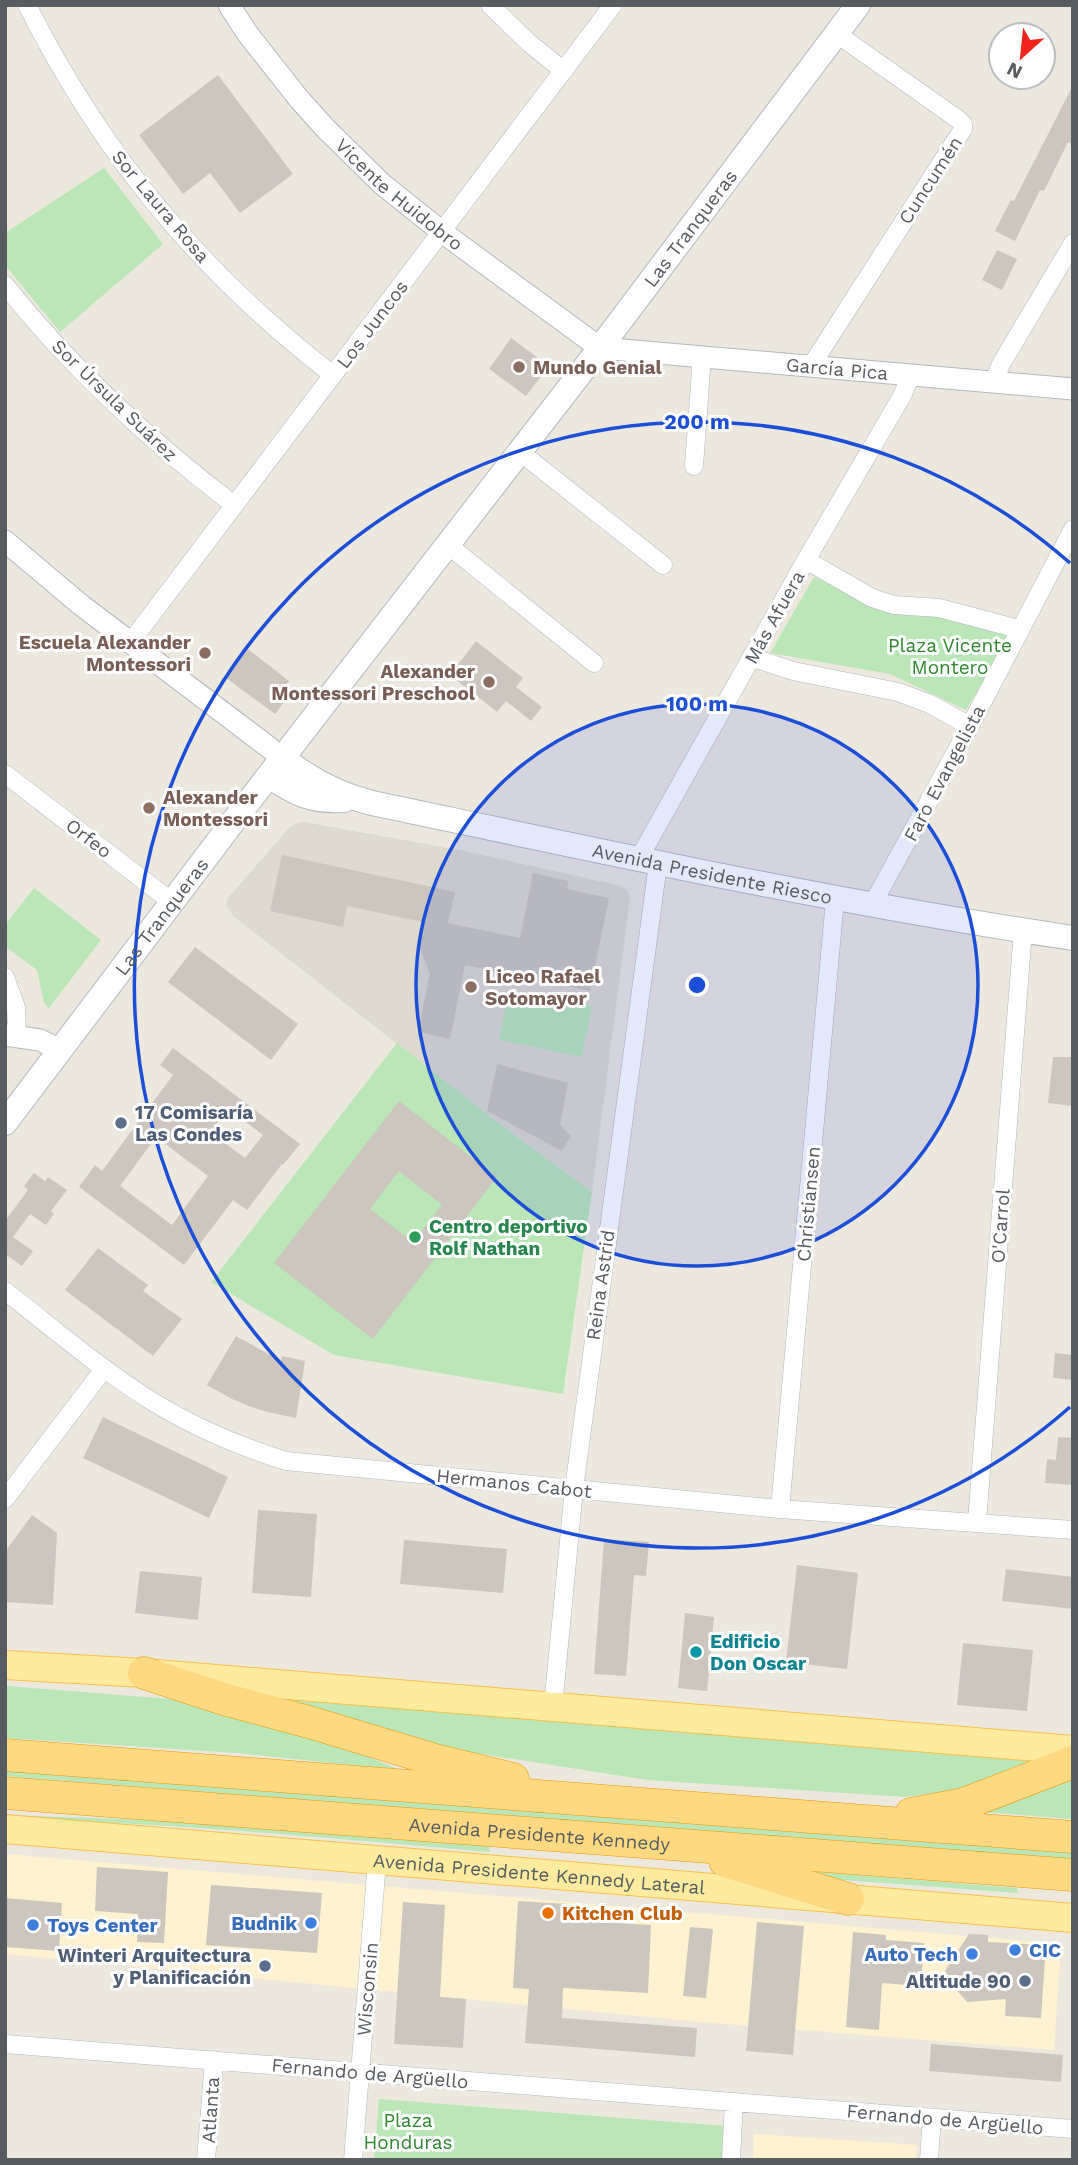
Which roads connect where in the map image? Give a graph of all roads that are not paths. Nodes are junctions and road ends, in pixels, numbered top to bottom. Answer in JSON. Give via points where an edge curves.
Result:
{"nodes":[{"id":1,"x":27,"y":5,"type":"edge"},
{"id":2,"x":229,"y":5,"type":"edge"},
{"id":3,"x":490,"y":5,"type":"edge"},
{"id":4,"x":613,"y":5,"type":"edge"},
{"id":5,"x":858,"y":5,"type":"edge"},
{"id":6,"x":836,"y":34,"type":"junction"},
{"id":7,"x":564,"y":71,"type":"junction"},
{"id":8,"x":442,"y":232,"type":"junction"},
{"id":9,"x":1073,"y":243,"type":"edge"},
{"id":10,"x":5,"y":285,"type":"edge"},
{"id":11,"x":600,"y":348,"type":"junction"},
{"id":12,"x":702,"y":356,"type":"junction"},
{"id":13,"x":811,"y":366,"type":"junction"},
{"id":14,"x":911,"y":374,"type":"junction"},
{"id":15,"x":333,"y":375,"type":"junction"},
{"id":16,"x":994,"y":382,"type":"junction"},
{"id":17,"x":1073,"y":389,"type":"edge"},
{"id":18,"x":520,"y":452,"type":"junction"},
{"id":19,"x":694,"y":466,"type":"dead end"},
{"id":20,"x":234,"y":505,"type":"junction"},
{"id":21,"x":1073,"y":530,"type":"edge"},
{"id":22,"x":5,"y":541,"type":"edge"},
{"id":23,"x":449,"y":545,"type":"junction"},
{"id":24,"x":806,"y":560,"type":"junction"},
{"id":25,"x":663,"y":565,"type":"dead end"},
{"id":26,"x":1019,"y":629,"type":"junction"},
{"id":27,"x":130,"y":643,"type":"junction"},
{"id":28,"x":751,"y":657,"type":"junction"},
{"id":29,"x":593,"y":663,"type":"dead end"},
{"id":30,"x":970,"y":726,"type":"junction"},
{"id":31,"x":276,"y":767,"type":"junction"},
{"id":32,"x":5,"y":774,"type":"edge"},
{"id":33,"x":648,"y":862,"type":"junction"},
{"id":34,"x":835,"y":899,"type":"junction"},
{"id":35,"x":172,"y":902,"type":"junction"},
{"id":36,"x":872,"y":905,"type":"junction"},
{"id":37,"x":1023,"y":930,"type":"junction"},
{"id":38,"x":1073,"y":938,"type":"edge"},
{"id":39,"x":5,"y":977,"type":"edge"},
{"id":40,"x":11,"y":1035,"type":"edge"},
{"id":41,"x":60,"y":1051,"type":"junction"},
{"id":42,"x":5,"y":1123,"type":"edge"},
{"id":43,"x":5,"y":1291,"type":"edge"},
{"id":44,"x":104,"y":1368,"type":"junction"},
{"id":45,"x":574,"y":1489,"type":"junction"},
{"id":46,"x":5,"y":1499,"type":"edge"},
{"id":47,"x":780,"y":1509,"type":"junction"},
{"id":48,"x":977,"y":1522,"type":"junction"},
{"id":49,"x":1073,"y":1530,"type":"edge"},
{"id":50,"x":5,"y":1665,"type":"edge"},
{"id":51,"x":144,"y":1673,"type":"junction"},
{"id":52,"x":553,"y":1707,"type":"junction"},
{"id":53,"x":1073,"y":1750,"type":"edge"},
{"id":54,"x":5,"y":1755,"type":"edge"},
{"id":55,"x":1073,"y":1762,"type":"edge"},
{"id":56,"x":5,"y":1793,"type":"edge"},
{"id":57,"x":606,"y":1801,"type":"junction"},
{"id":58,"x":844,"y":1820,"type":"junction"},
{"id":59,"x":5,"y":1829,"type":"edge"},
{"id":60,"x":1073,"y":1837,"type":"edge"},
{"id":61,"x":642,"y":1841,"type":"junction"},
{"id":62,"x":377,"y":1861,"type":"junction"},
{"id":63,"x":1073,"y":1875,"type":"edge"},
{"id":64,"x":849,"y":1899,"type":"junction"},
{"id":65,"x":1073,"y":1918,"type":"edge"},
{"id":66,"x":5,"y":2044,"type":"edge"},
{"id":67,"x":214,"y":2060,"type":"junction"},
{"id":68,"x":360,"y":2072,"type":"junction"},
{"id":69,"x":734,"y":2102,"type":"junction"},
{"id":70,"x":932,"y":2118,"type":"junction"},
{"id":71,"x":1073,"y":2129,"type":"edge"},
{"id":72,"x":206,"y":2160,"type":"edge"},
{"id":73,"x":354,"y":2160,"type":"edge"},
{"id":74,"x":730,"y":2160,"type":"edge"},
{"id":75,"x":929,"y":2160,"type":"edge"}],
"edges":[{"from":1,"to":15,"type":"street","name":"Sor Laura Rosa","via":[[89,116],[141,188],[256,311]]},
{"from":2,"to":8,"type":"street","name":"Vicente Huidobro","via":[[326,129],[382,184]]},
{"from":3,"to":7,"type":"street"},
{"from":4,"to":7,"type":"street","name":"Los Juncos"},
{"from":5,"to":6,"type":"main road","name":"Las Tranqueras"},
{"from":6,"to":11,"type":"main road","name":"Las Tranqueras"},
{"from":6,"to":13,"type":"street","name":"Cuncumén","via":[[960,120],[963,129]]},
{"from":7,"to":8,"type":"street","name":"Los Juncos"},
{"from":8,"to":11,"type":"street","name":"Vicente Huidobro"},
{"from":8,"to":15,"type":"street","name":"Los Juncos"},
{"from":9,"to":16,"type":"street"},
{"from":10,"to":20,"type":"street","name":"Sor Úrsula Suárez","via":[[116,406]]},
{"from":11,"to":12,"type":"street","name":"García Pica"},
{"from":11,"to":18,"type":"main road","name":"Las Tranqueras"},
{"from":12,"to":13,"type":"street","name":"García Pica"},
{"from":12,"to":19,"type":"street"},
{"from":13,"to":14,"type":"street","name":"García Pica"},
{"from":14,"to":16,"type":"street","name":"García Pica"},
{"from":14,"to":24,"type":"street","name":"Más Afuera"},
{"from":15,"to":20,"type":"street","name":"Los Juncos"},
{"from":16,"to":17,"type":"street","name":"García Pica"},
{"from":18,"to":23,"type":"main road","name":"Las Tranqueras"},
{"from":18,"to":25,"type":"street"},
{"from":20,"to":27,"type":"street","name":"Los Juncos"},
{"from":21,"to":26,"type":"street","name":"Faro Evangelista"},
{"from":22,"to":27,"type":"street"},
{"from":23,"to":29,"type":"street"},
{"from":23,"to":31,"type":"main road","name":"Las Tranqueras"},
{"from":24,"to":26,"type":"street","via":[[872,598],[894,605],[939,608]]},
{"from":24,"to":28,"type":"street","name":"Más Afuera"},
{"from":26,"to":30,"type":"street","name":"Faro Evangelista"},
{"from":27,"to":31,"type":"street"},
{"from":28,"to":30,"type":"street","via":[[793,671],[898,692]]},
{"from":28,"to":33,"type":"street","name":"Más Afuera"},
{"from":30,"to":36,"type":"street","name":"Faro Evangelista"},
{"from":31,"to":33,"type":"main road","name":"Avenida Presidente Riesco","via":[[296,794],[324,801],[355,799]]},
{"from":31,"to":35,"type":"main road","name":"Las Tranqueras"},
{"from":32,"to":35,"type":"street","name":"Orfeo"},
{"from":33,"to":34,"type":"main road","name":"Avenida Presidente Riesco"},
{"from":33,"to":45,"type":"street","name":"Reina Astrid"},
{"from":34,"to":36,"type":"main road","name":"Avenida Presidente Riesco"},
{"from":34,"to":47,"type":"street","name":"Christiansen"},
{"from":35,"to":41,"type":"main road","name":"Las Tranqueras"},
{"from":36,"to":37,"type":"main road","name":"Avenida Presidente Riesco"},
{"from":37,"to":38,"type":"main road","name":"Avenida Presidente Riesco"},
{"from":37,"to":48,"type":"street","name":"O'Carrol"},
{"from":39,"to":40,"type":"street","via":[[16,1007]]},
{"from":40,"to":41,"type":"street","via":[[40,1040]]},
{"from":41,"to":42,"type":"main road","name":"Las Tranqueras"},
{"from":43,"to":44,"type":"street","name":"Hermanos Cabot"},
{"from":44,"to":45,"type":"street","name":"Hermanos Cabot","via":[[153,1402],[211,1433],[286,1461]]},
{"from":44,"to":46,"type":"street"},
{"from":45,"to":47,"type":"street","name":"Hermanos Cabot"},
{"from":45,"to":52,"type":"street","name":"Reina Astrid"},
{"from":47,"to":48,"type":"street","name":"Hermanos Cabot"},
{"from":48,"to":49,"type":"street","name":"Hermanos Cabot"},
{"from":50,"to":51,"type":"main road"},
{"from":51,"to":52,"type":"main road"},
{"from":51,"to":57,"type":"highway","via":[[435,1760]]},
{"from":52,"to":53,"type":"main road"},
{"from":54,"to":57,"type":"highway","name":"Avenida Presidente Kennedy"},
{"from":55,"to":58,"type":"highway","via":[[964,1804],[910,1815]]},
{"from":56,"to":61,"type":"highway","name":"Avenida Presidente Kennedy"},
{"from":57,"to":58,"type":"highway","name":"Avenida Presidente Kennedy"},
{"from":58,"to":60,"type":"highway","name":"Avenida Presidente Kennedy"},
{"from":59,"to":62,"type":"main road","name":"Avenida Presidente Kennedy Lateral"},
{"from":61,"to":63,"type":"highway","name":"Avenida Presidente Kennedy"},
{"from":61,"to":64,"type":"highway"},
{"from":62,"to":64,"type":"main road","name":"Avenida Presidente Kennedy Lateral"},
{"from":62,"to":68,"type":"street","name":"Wisconsin"},
{"from":64,"to":65,"type":"main road","name":"Avenida Presidente Kennedy Lateral"},
{"from":66,"to":67,"type":"street","name":"Fernando de Argüello"},
{"from":67,"to":68,"type":"street","name":"Fernando de Argüello"},
{"from":67,"to":72,"type":"street","name":"Atlanta"},
{"from":68,"to":69,"type":"street","name":"Fernando de Argüello"},
{"from":68,"to":73,"type":"street","name":"Wisconsin"},
{"from":69,"to":70,"type":"street","name":"Fernando de Argüello"},
{"from":69,"to":74,"type":"street"},
{"from":70,"to":71,"type":"street","name":"Fernando de Argüello"},
{"from":70,"to":75,"type":"street"}]}
